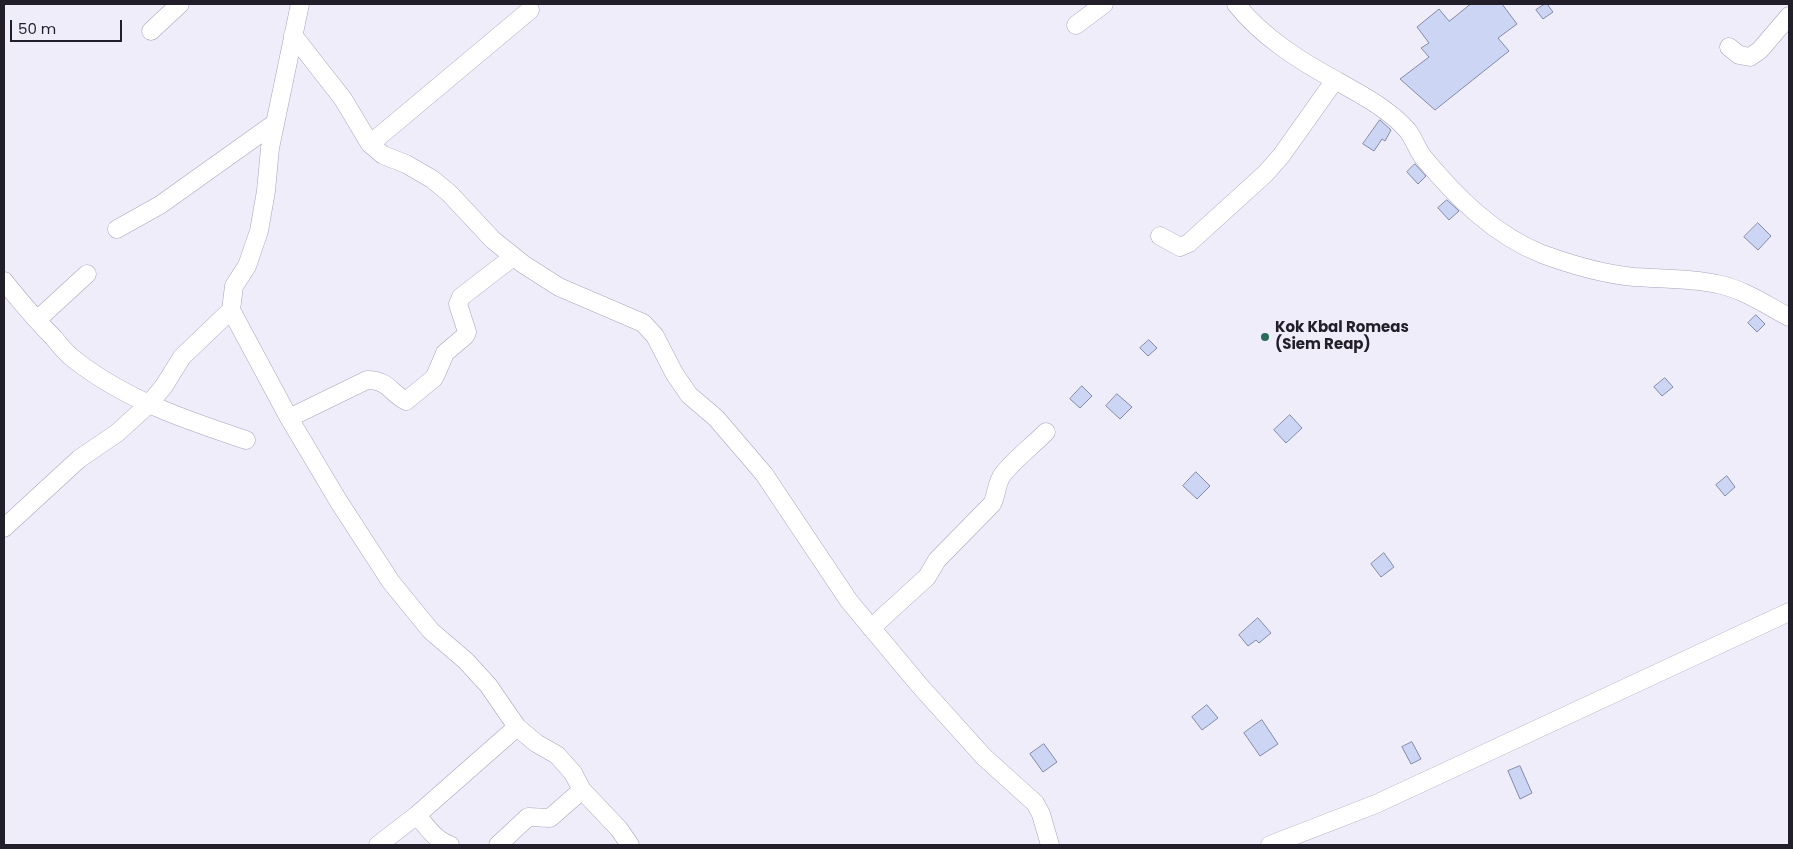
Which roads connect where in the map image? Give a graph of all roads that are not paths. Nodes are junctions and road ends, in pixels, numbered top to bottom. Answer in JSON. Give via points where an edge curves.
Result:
{"nodes":[{"id":1,"x":180,"y":4,"type":"edge"},
{"id":2,"x":300,"y":4,"type":"edge"},
{"id":3,"x":1104,"y":4,"type":"edge"},
{"id":4,"x":1236,"y":4,"type":"edge"},
{"id":5,"x":530,"y":10,"type":"dead end"},
{"id":6,"x":1789,"y":16,"type":"edge"},
{"id":7,"x":1076,"y":25,"type":"dead end"},
{"id":8,"x":151,"y":31,"type":"dead end"},
{"id":9,"x":293,"y":35,"type":"junction"},
{"id":10,"x":1729,"y":47,"type":"dead end"},
{"id":11,"x":1335,"y":80,"type":"junction"},
{"id":12,"x":275,"y":123,"type":"junction"},
{"id":13,"x":370,"y":144,"type":"junction"},
{"id":14,"x":117,"y":229,"type":"dead end"},
{"id":15,"x":1160,"y":236,"type":"dead end"},
{"id":16,"x":513,"y":257,"type":"junction"},
{"id":17,"x":86,"y":274,"type":"dead end"},
{"id":18,"x":4,"y":281,"type":"edge"},
{"id":19,"x":231,"y":310,"type":"junction"},
{"id":20,"x":1789,"y":317,"type":"edge"},
{"id":21,"x":37,"y":320,"type":"junction"},
{"id":22,"x":149,"y":404,"type":"junction"},
{"id":23,"x":289,"y":418,"type":"junction"},
{"id":24,"x":1046,"y":432,"type":"dead end"},
{"id":25,"x":246,"y":440,"type":"dead end"},
{"id":26,"x":4,"y":528,"type":"edge"},
{"id":27,"x":1789,"y":612,"type":"edge"},
{"id":28,"x":871,"y":628,"type":"junction"},
{"id":29,"x":517,"y":727,"type":"junction"},
{"id":30,"x":582,"y":790,"type":"junction"},
{"id":31,"x":417,"y":815,"type":"junction"},
{"id":32,"x":378,"y":845,"type":"edge"},
{"id":33,"x":450,"y":845,"type":"edge"},
{"id":34,"x":498,"y":845,"type":"edge"},
{"id":35,"x":630,"y":845,"type":"edge"},
{"id":36,"x":1050,"y":845,"type":"edge"},
{"id":37,"x":1270,"y":845,"type":"edge"}],
"edges":[{"from":1,"to":8,"type":"street"},
{"from":2,"to":9,"type":"street"},
{"from":3,"to":7,"type":"street"},
{"from":4,"to":11,"type":"street","via":[[1271,40]]},
{"from":5,"to":13,"type":"street"},
{"from":6,"to":10,"type":"street","via":[[1750,57]]},
{"from":9,"to":12,"type":"street"},
{"from":9,"to":13,"type":"street","via":[[343,100]]},
{"from":11,"to":15,"type":"street","via":[[1265,174],[1189,243],[1180,248]]},
{"from":11,"to":20,"type":"street","via":[[1387,112],[1409,132],[1438,176],[1489,225],[1513,240],[1542,254],[1600,272],[1719,284]]},
{"from":12,"to":14,"type":"street","via":[[160,205]]},
{"from":12,"to":19,"type":"street","via":[[259,231],[247,266],[234,286]]},
{"from":13,"to":16,"type":"street","via":[[383,155],[432,179]]},
{"from":16,"to":23,"type":"street","via":[[461,297],[458,304],[467,332],[465,336],[445,353],[434,378],[406,401],[386,384],[367,380]]},
{"from":16,"to":28,"type":"street","via":[[559,287],[643,323],[655,336],[689,395],[716,418],[764,474],[849,601]]},
{"from":17,"to":21,"type":"street"},
{"from":18,"to":21,"type":"street"},
{"from":19,"to":22,"type":"street","via":[[182,357]]},
{"from":19,"to":23,"type":"street"},
{"from":21,"to":22,"type":"street","via":[[73,359],[101,379]]},
{"from":22,"to":25,"type":"street"},
{"from":22,"to":26,"type":"street","via":[[117,433],[78,459]]},
{"from":23,"to":29,"type":"street","via":[[391,582],[431,631],[488,685]]},
{"from":24,"to":28,"type":"street","via":[[1002,475],[992,504],[937,560],[927,577]]},
{"from":27,"to":37,"type":"street","via":[[1376,804]]},
{"from":28,"to":36,"type":"street","via":[[984,757],[1035,803],[1042,814]]},
{"from":29,"to":30,"type":"street","via":[[556,755]]},
{"from":29,"to":31,"type":"street"},
{"from":30,"to":34,"type":"street","via":[[550,818],[528,817]]},
{"from":30,"to":35,"type":"street"},
{"from":31,"to":32,"type":"street"},
{"from":31,"to":33,"type":"street","via":[[429,831]]}]}
